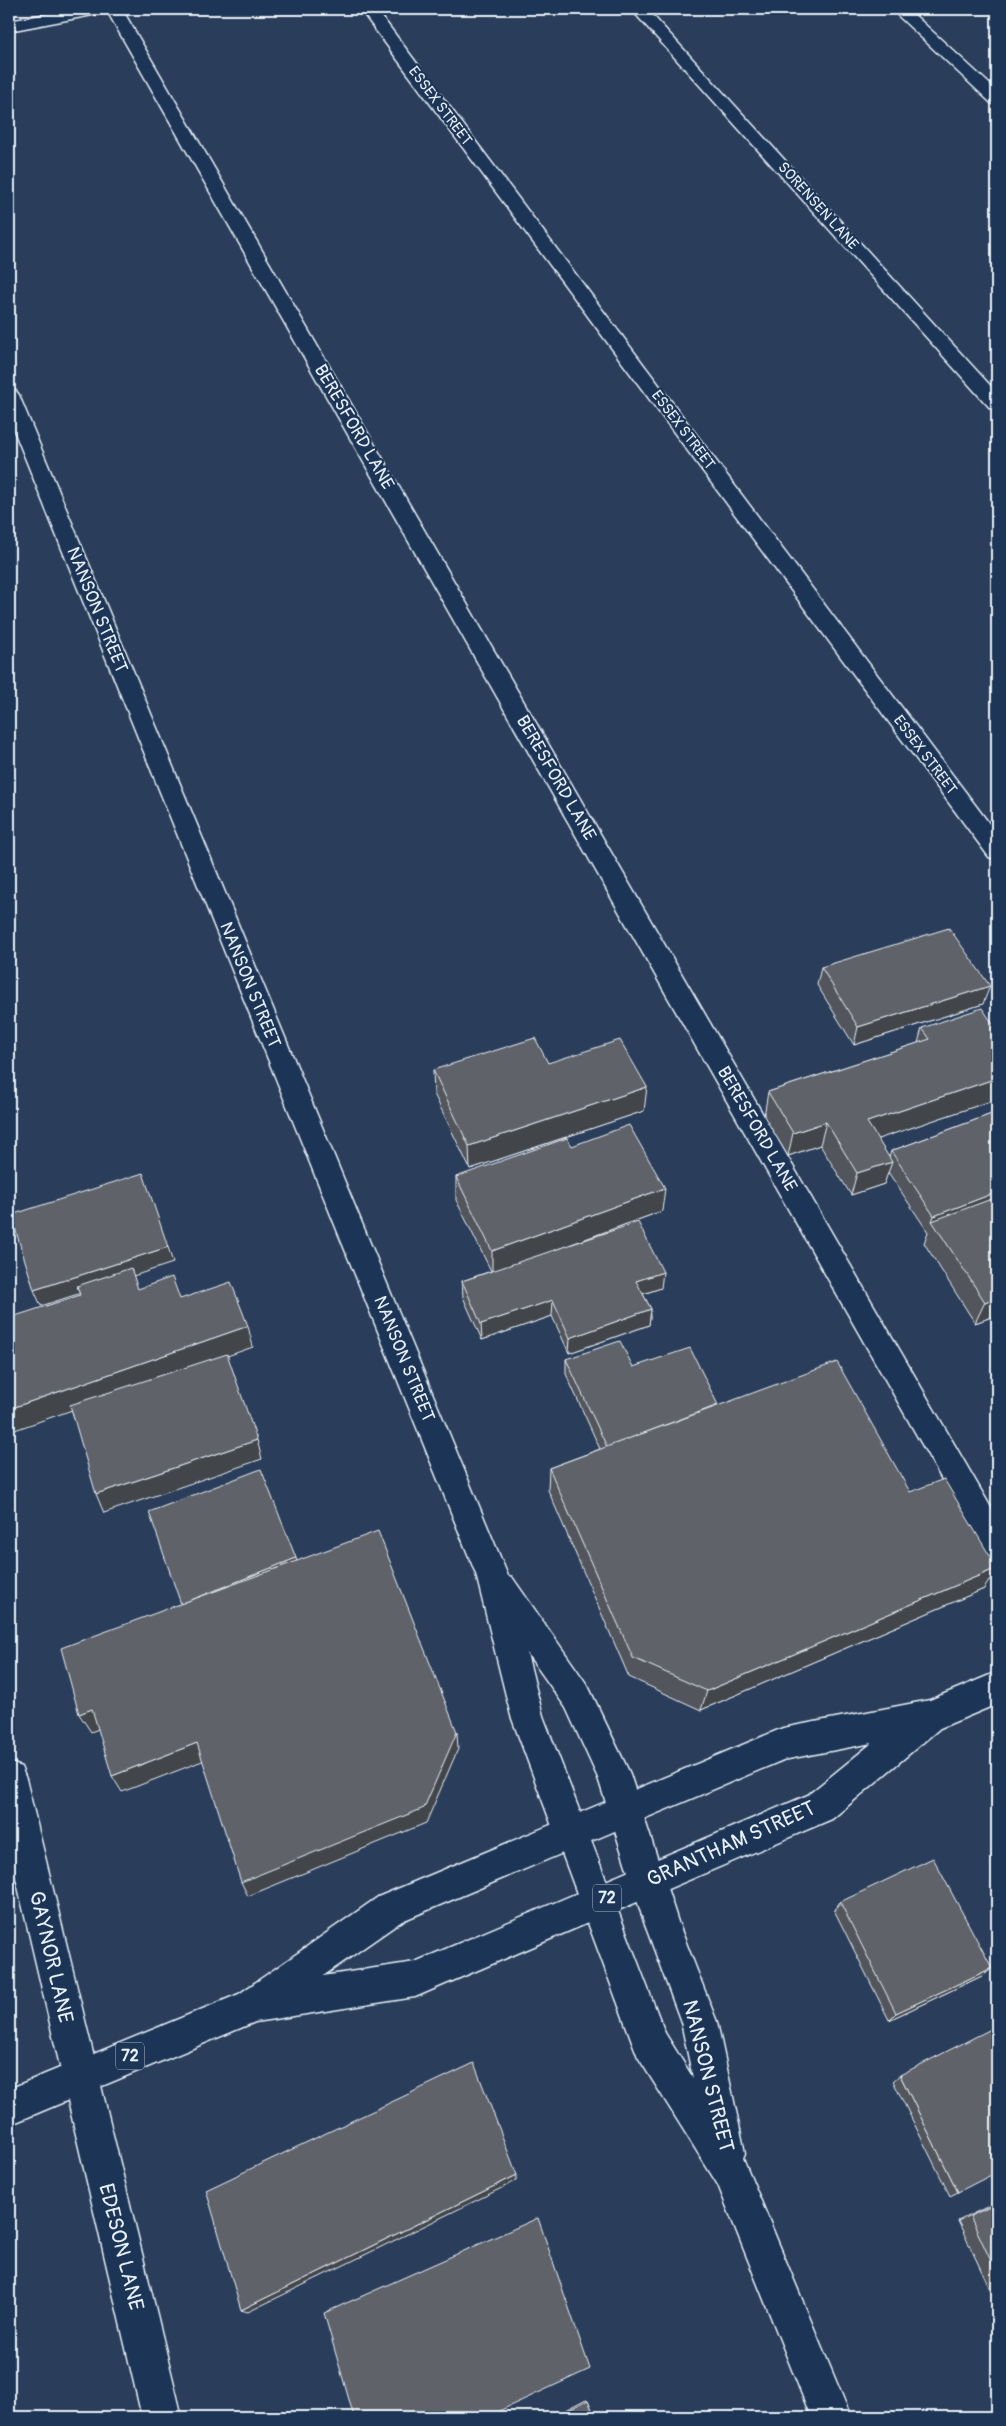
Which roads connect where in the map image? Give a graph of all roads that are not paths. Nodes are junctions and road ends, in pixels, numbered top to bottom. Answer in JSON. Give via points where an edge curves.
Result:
{"nodes":[{"id":1,"x":98,"y":9,"type":"edge"},
{"id":2,"x":114,"y":9,"type":"edge"},
{"id":3,"x":368,"y":9,"type":"edge"},
{"id":4,"x":639,"y":9,"type":"edge"},
{"id":5,"x":899,"y":9,"type":"edge"},
{"id":6,"x":9,"y":26,"type":"edge"},
{"id":7,"x":997,"y":100,"type":"edge"},
{"id":8,"x":9,"y":395,"type":"edge"},
{"id":9,"x":997,"y":404,"type":"edge"},
{"id":10,"x":997,"y":851,"type":"edge"},
{"id":11,"x":997,"y":1547,"type":"edge"},
{"id":12,"x":492,"y":1574,"type":"junction"},
{"id":13,"x":997,"y":1688,"type":"edge"},
{"id":14,"x":931,"y":1716,"type":"junction"},
{"id":15,"x":9,"y":1779,"type":"edge"},
{"id":16,"x":624,"y":1810,"type":"junction"},
{"id":17,"x":571,"y":1834,"type":"junction"},
{"id":18,"x":647,"y":1881,"type":"junction"},
{"id":19,"x":597,"y":1902,"type":"junction"},
{"id":20,"x":251,"y":2006,"type":"junction"},
{"id":21,"x":80,"y":2077,"type":"junction"},
{"id":22,"x":9,"y":2107,"type":"edge"},
{"id":23,"x":731,"y":2174,"type":"junction"},
{"id":24,"x":162,"y":2417,"type":"edge"},
{"id":25,"x":831,"y":2417,"type":"edge"}],
"edges":[{"from":1,"to":6,"type":"street"},
{"from":2,"to":11,"type":"street","name":"BERESFORD LANE"},
{"from":3,"to":10,"type":"street","name":"ESSEX STREET"},
{"from":4,"to":9,"type":"street","name":"SORENSEN LANE"},
{"from":5,"to":7,"type":"street"},
{"from":8,"to":12,"type":"street","name":"NANSON STREET"},
{"from":12,"to":16,"type":"street","name":"NANSON STREET","via":[[577,1697],[613,1774]]},
{"from":12,"to":17,"type":"street","name":"NANSON STREET","via":[[526,1716]]},
{"from":13,"to":14,"type":"street","name":"GRANTHAM STREET","number":"72"},
{"from":14,"to":16,"type":"street","name":"GRANTHAM STREET","number":"72","via":[[784,1744]]},
{"from":14,"to":18,"type":"street","name":"GRANTHAM STREET","number":"72","via":[[820,1807]]},
{"from":15,"to":21,"type":"street","name":"GAYNOR LANE"},
{"from":16,"to":17,"type":"street","name":"GRANTHAM STREET","number":"72"},
{"from":16,"to":18,"type":"street","name":"NANSON STREET"},
{"from":17,"to":19,"type":"street","name":"NANSON STREET"},
{"from":17,"to":20,"type":"street","name":"GRANTHAM STREET","number":"72","via":[[390,1909]]},
{"from":18,"to":19,"type":"street","name":"GRANTHAM STREET","number":"72"},
{"from":18,"to":23,"type":"street","name":"NANSON STREET","via":[[699,2022]]},
{"from":19,"to":20,"type":"street","name":"GRANTHAM STREET","number":"72","via":[[415,1979]]},
{"from":19,"to":23,"type":"street","name":"NANSON STREET","via":[[651,2044]]},
{"from":20,"to":21,"type":"street","name":"GRANTHAM STREET","number":"72"},
{"from":21,"to":22,"type":"street","name":"GRANTHAM STREET","number":"72"},
{"from":21,"to":24,"type":"street","name":"EDESON LANE"},
{"from":23,"to":25,"type":"street","name":"NANSON STREET"}]}
